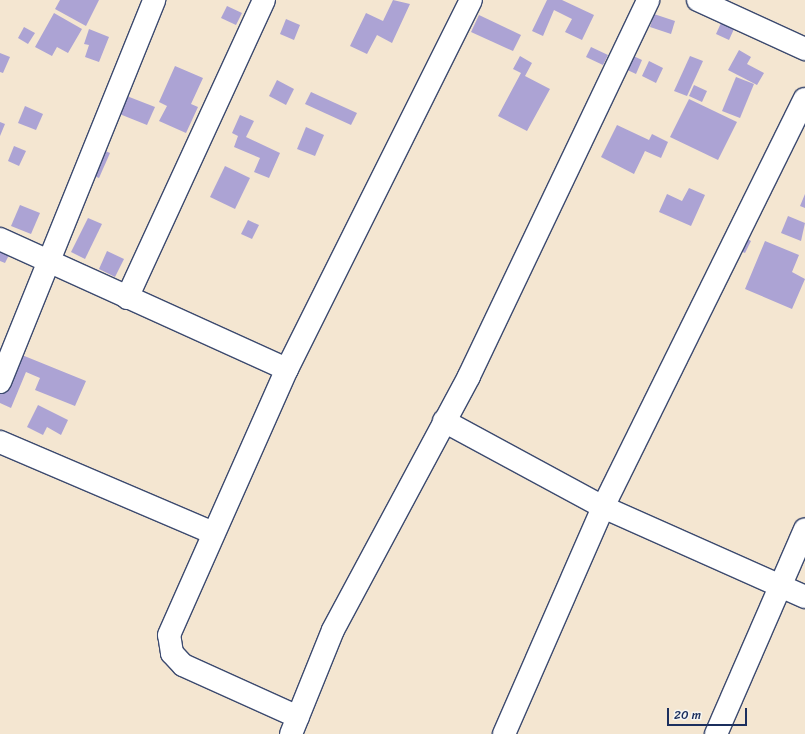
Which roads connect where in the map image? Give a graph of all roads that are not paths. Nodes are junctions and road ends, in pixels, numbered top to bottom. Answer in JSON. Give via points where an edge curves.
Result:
{"nodes":[{"id":1,"x":154,"y":0,"type":"edge"},
{"id":2,"x":264,"y":0,"type":"edge"},
{"id":3,"x":471,"y":0,"type":"edge"},
{"id":4,"x":648,"y":0,"type":"edge"},
{"id":5,"x":698,"y":0,"type":"edge"},
{"id":6,"x":805,"y":49,"type":"edge"},
{"id":7,"x":805,"y":99,"type":"edge"},
{"id":8,"x":0,"y":239,"type":"edge"},
{"id":9,"x":49,"y":261,"type":"junction"},
{"id":10,"x":127,"y":298,"type":"junction"},
{"id":11,"x":287,"y":369,"type":"junction"},
{"id":12,"x":0,"y":382,"type":"edge"},
{"id":13,"x":444,"y":421,"type":"junction"},
{"id":14,"x":0,"y":442,"type":"edge"},
{"id":15,"x":603,"y":507,"type":"junction"},
{"id":16,"x":805,"y":529,"type":"edge"},
{"id":17,"x":213,"y":533,"type":"junction"},
{"id":18,"x":780,"y":584,"type":"junction"},
{"id":19,"x":805,"y":597,"type":"edge"},
{"id":20,"x":295,"y":725,"type":"edge"},
{"id":21,"x":504,"y":734,"type":"edge"},
{"id":22,"x":716,"y":734,"type":"edge"}],
"edges":[{"from":1,"to":9,"type":"street"},
{"from":2,"to":10,"type":"street"},
{"from":3,"to":11,"type":"street"},
{"from":4,"to":13,"type":"street","via":[[469,376]]},
{"from":5,"to":6,"type":"street"},
{"from":7,"to":15,"type":"street"},
{"from":8,"to":9,"type":"street"},
{"from":9,"to":10,"type":"street"},
{"from":9,"to":12,"type":"street"},
{"from":10,"to":11,"type":"street"},
{"from":11,"to":17,"type":"street"},
{"from":13,"to":15,"type":"street"},
{"from":13,"to":20,"type":"street","via":[[333,630]]},
{"from":14,"to":17,"type":"street"},
{"from":15,"to":18,"type":"street"},
{"from":15,"to":21,"type":"street"},
{"from":16,"to":18,"type":"street"},
{"from":17,"to":20,"type":"street","via":[[169,635],[172,653],[182,665]]},
{"from":18,"to":19,"type":"street"},
{"from":18,"to":22,"type":"street"}]}
